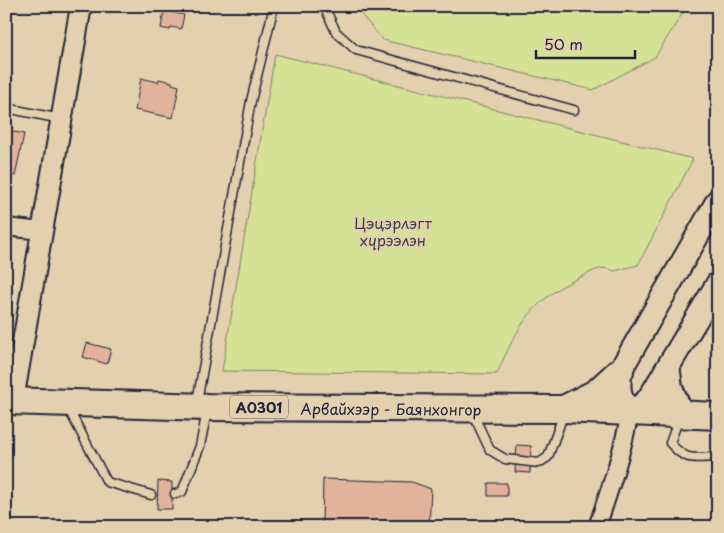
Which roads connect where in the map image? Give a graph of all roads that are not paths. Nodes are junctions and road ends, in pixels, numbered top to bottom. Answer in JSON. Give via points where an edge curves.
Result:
{"nodes":[{"id":1,"x":81,"y":6,"type":"edge"},
{"id":2,"x":274,"y":6,"type":"edge"},
{"id":3,"x":324,"y":6,"type":"edge"},
{"id":4,"x":6,"y":108,"type":"edge"},
{"id":5,"x":574,"y":110,"type":"dead end"},
{"id":6,"x":61,"y":120,"type":"junction"},
{"id":7,"x":718,"y":200,"type":"edge"},
{"id":8,"x":6,"y":227,"type":"edge"},
{"id":9,"x":42,"y":231,"type":"junction"},
{"id":10,"x":718,"y":283,"type":"edge"},
{"id":11,"x":620,"y":371,"type":"junction"},
{"id":12,"x":667,"y":372,"type":"junction"},
{"id":13,"x":65,"y":402,"type":"junction"},
{"id":14,"x":8,"y":406,"type":"edge"},
{"id":15,"x":202,"y":406,"type":"junction"},
{"id":16,"x":470,"y":408,"type":"junction"},
{"id":17,"x":564,"y":409,"type":"junction"},
{"id":18,"x":630,"y":412,"type":"junction"},
{"id":19,"x":680,"y":414,"type":"junction"},
{"id":20,"x":718,"y":416,"type":"edge"},
{"id":21,"x":714,"y":457,"type":"dead end"},
{"id":22,"x":175,"y":494,"type":"dead end"},
{"id":23,"x":151,"y":495,"type":"dead end"},
{"id":24,"x":597,"y":527,"type":"edge"}],
"edges":[{"from":1,"to":6,"type":"street"},
{"from":2,"to":15,"type":"lane","via":[[252,101]]},
{"from":3,"to":5,"type":"lane","via":[[336,32],[356,50]]},
{"from":4,"to":6,"type":"lane"},
{"from":6,"to":9,"type":"street"},
{"from":7,"to":11,"type":"main road"},
{"from":8,"to":9,"type":"street"},
{"from":9,"to":14,"type":"street"},
{"from":10,"to":12,"type":"main road"},
{"from":11,"to":17,"type":"highway","via":[[596,393]]},
{"from":11,"to":18,"type":"main road","via":[[619,392],[622,403]]},
{"from":12,"to":18,"type":"main road","via":[[645,403]]},
{"from":12,"to":19,"type":"highway","via":[[669,388]]},
{"from":13,"to":14,"type":"highway","name":"Арвайхээр - Баянхонгор","number":"A0301"},
{"from":13,"to":15,"type":"highway","name":"Арвайхээр - Баянхонгор","number":"A0301"},
{"from":13,"to":23,"type":"lane","via":[[107,482]]},
{"from":15,"to":16,"type":"highway","name":"Арвайхээр - Баянхонгор","number":"A0301"},
{"from":15,"to":22,"type":"lane","via":[[200,446],[182,492]]},
{"from":16,"to":17,"type":"highway","name":"Арвайхээр - Баянхонгор","number":"A0301"},
{"from":16,"to":17,"type":"lane","via":[[490,450],[505,458],[539,463],[548,457]]},
{"from":17,"to":18,"type":"highway","number":"A0301"},
{"from":18,"to":19,"type":"highway","number":"A0301"},
{"from":18,"to":24,"type":"street"},
{"from":19,"to":20,"type":"highway","number":"A0301"},
{"from":19,"to":21,"type":"lane","via":[[670,443],[680,454],[690,458]]}]}
